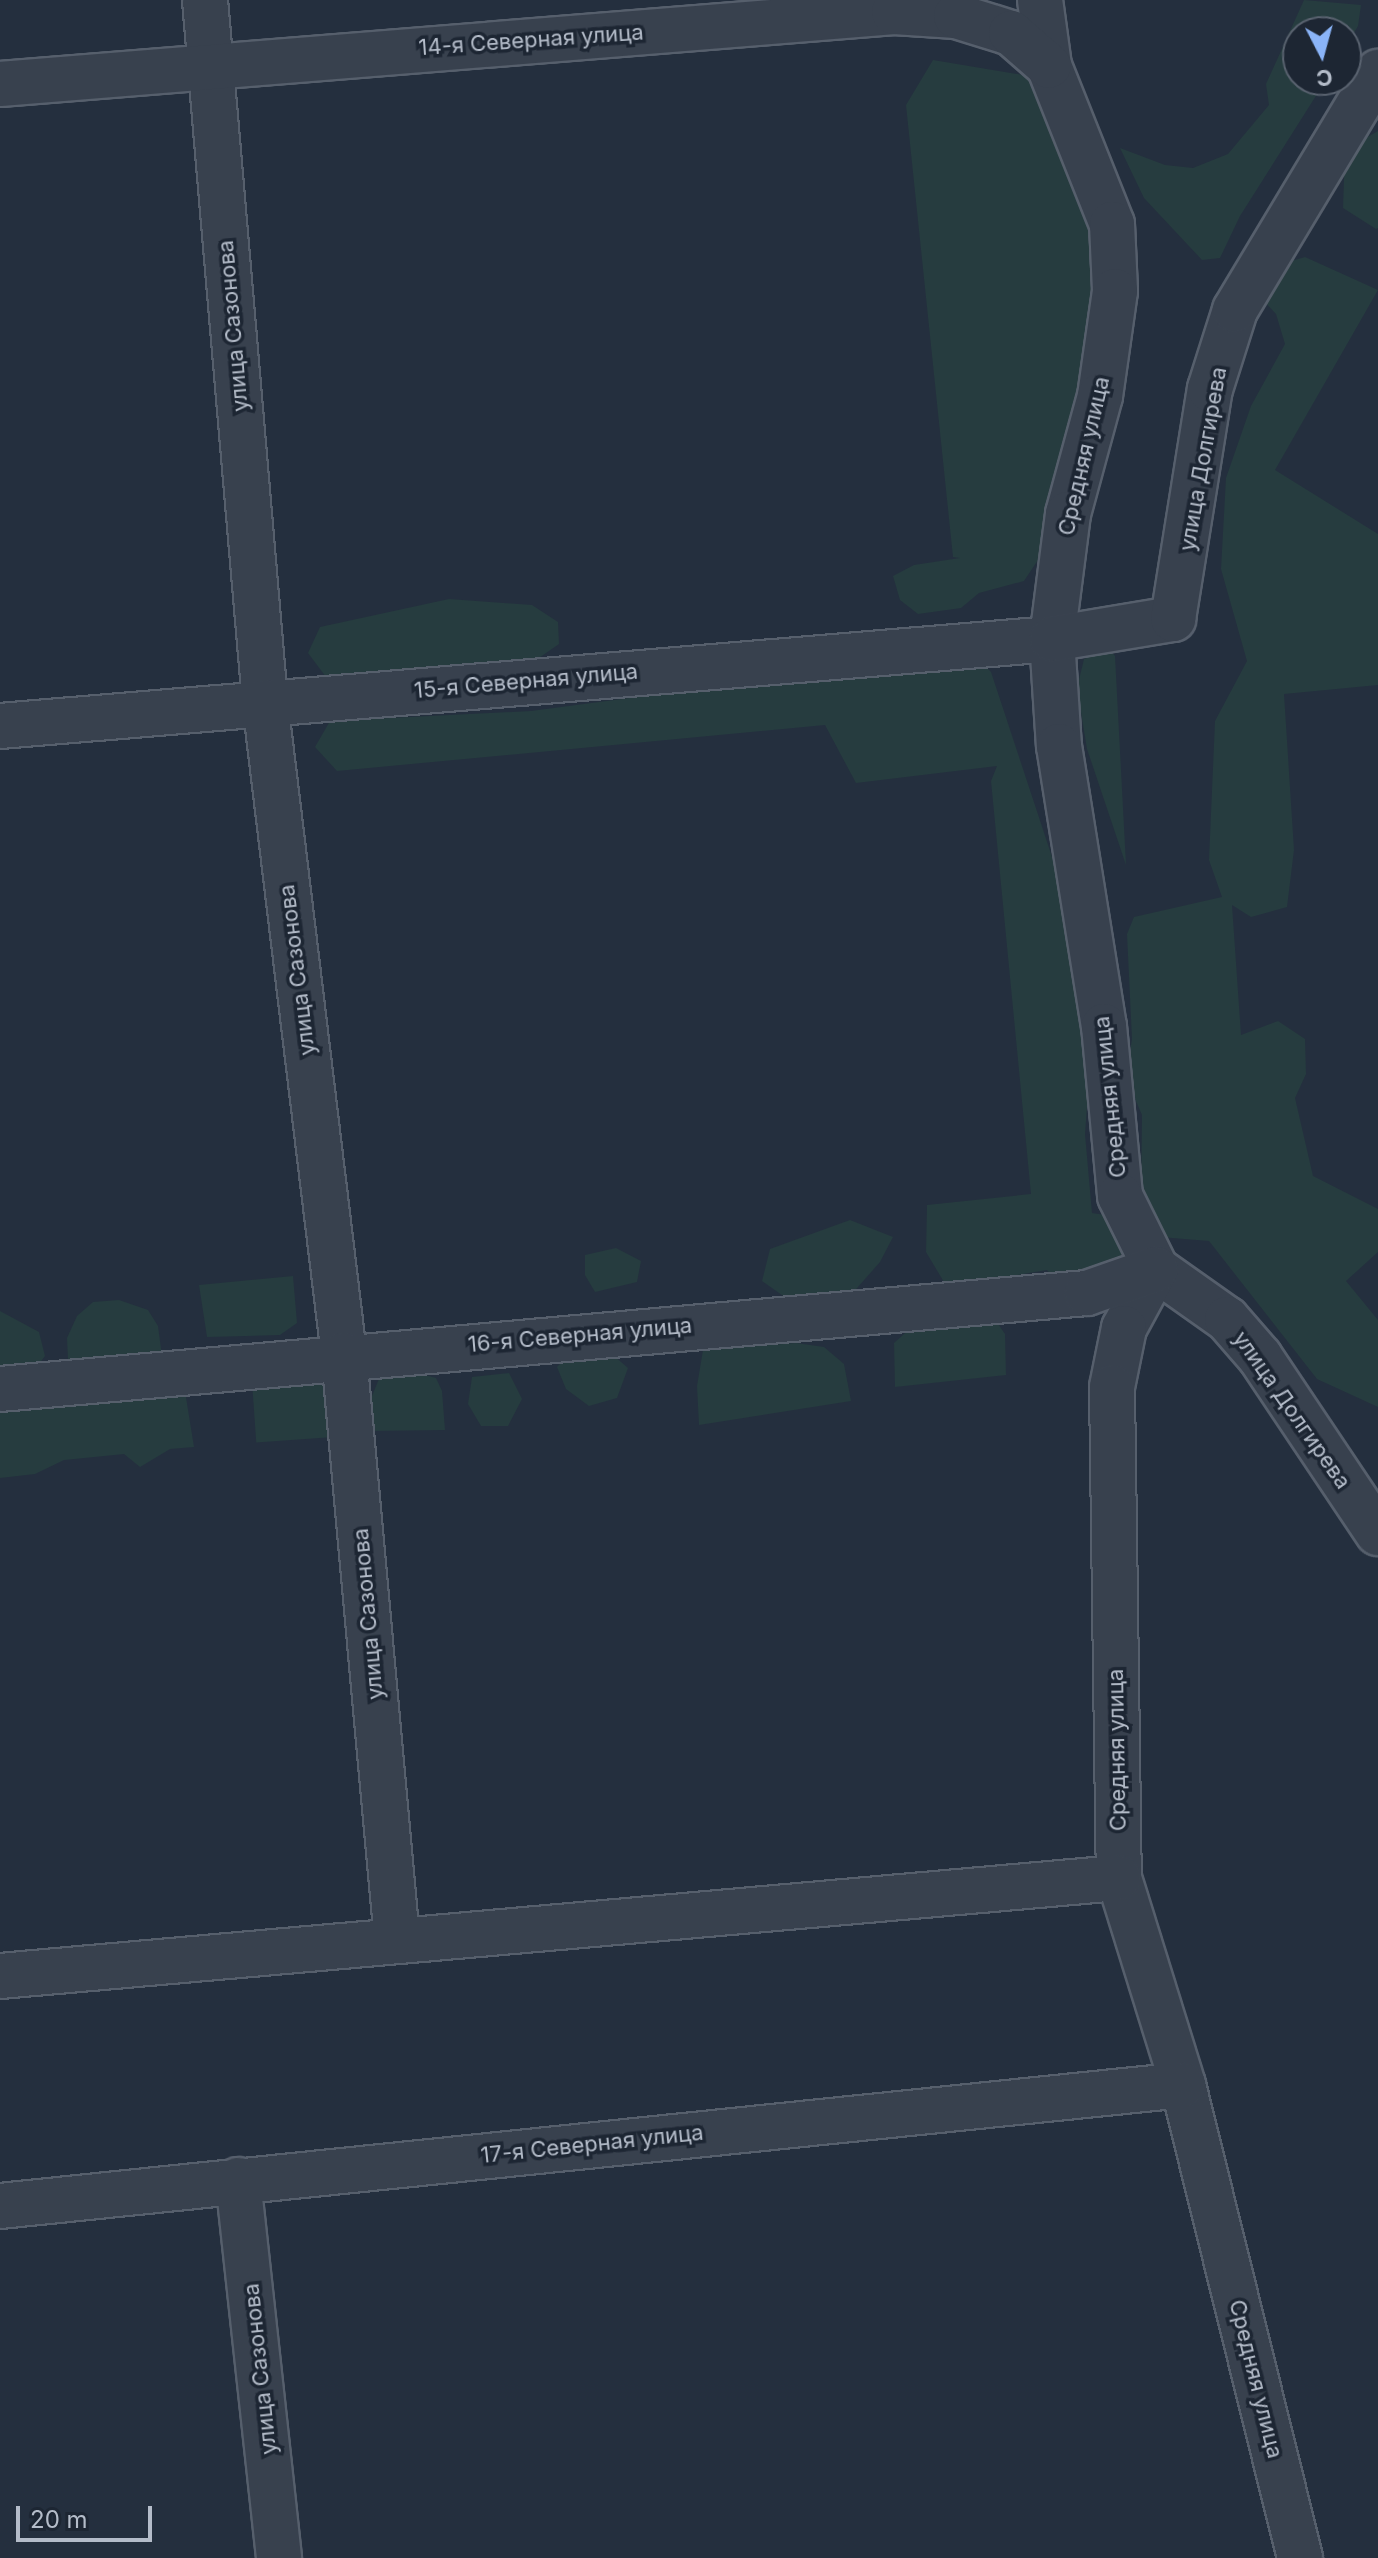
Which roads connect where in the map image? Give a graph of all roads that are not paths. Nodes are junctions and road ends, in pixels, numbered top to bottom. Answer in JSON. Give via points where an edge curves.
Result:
{"nodes":[{"id":1,"x":205,"y":0,"type":"edge"},
{"id":2,"x":1040,"y":0,"type":"edge"},
{"id":3,"x":211,"y":64,"type":"junction"},
{"id":4,"x":1049,"y":66,"type":"junction"},
{"id":5,"x":1378,"y":72,"type":"edge"},
{"id":6,"x":0,"y":84,"type":"edge"},
{"id":7,"x":1052,"y":639,"type":"junction"},
{"id":8,"x":265,"y":702,"type":"junction"},
{"id":9,"x":0,"y":726,"type":"edge"},
{"id":10,"x":1156,"y":1269,"type":"junction"},
{"id":11,"x":344,"y":1355,"type":"junction"},
{"id":12,"x":0,"y":1389,"type":"edge"},
{"id":13,"x":1378,"y":1533,"type":"edge"},
{"id":14,"x":1119,"y":1878,"type":"junction"},
{"id":15,"x":397,"y":1940,"type":"junction"},
{"id":16,"x":0,"y":1976,"type":"edge"},
{"id":17,"x":1183,"y":2085,"type":"junction"},
{"id":18,"x":238,"y":2180,"type":"junction"},
{"id":19,"x":0,"y":2206,"type":"edge"},
{"id":20,"x":279,"y":2558,"type":"edge"},
{"id":21,"x":1300,"y":2558,"type":"edge"}],
"edges":[{"from":1,"to":3,"type":"street","name":"улица Сазонова"},
{"from":2,"to":4,"type":"street","name":"Средняя улица"},
{"from":3,"to":4,"type":"street","name":"14-я Северная улица","via":[[894,12],[956,16],[1011,33]]},
{"from":3,"to":6,"type":"street","name":"14-я Северная улица"},
{"from":3,"to":8,"type":"street","name":"улица Сазонова"},
{"from":4,"to":7,"type":"street","name":"Средняя улица","via":[[1112,224],[1115,291],[1100,396],[1068,514]]},
{"from":5,"to":7,"type":"street","name":"улица Долгирева","via":[[1235,310],[1210,389],[1173,619]]},
{"from":7,"to":8,"type":"street","name":"15-я Северная улица"},
{"from":7,"to":10,"type":"street","name":"Средняя улица","via":[[1059,746],[1104,1026],[1120,1196]]},
{"from":8,"to":9,"type":"street","name":"15-я Северная улица"},
{"from":8,"to":11,"type":"street","name":"улица Сазонова"},
{"from":10,"to":11,"type":"street","name":"16-я Северная улица","via":[[1087,1293]]},
{"from":10,"to":13,"type":"street","name":"улица Долгирева","via":[[1227,1319],[1260,1357]]},
{"from":10,"to":14,"type":"street","name":"Средняя улица","via":[[1124,1328],[1112,1387]]},
{"from":11,"to":12,"type":"street","name":"16-я Северная улица"},
{"from":11,"to":15,"type":"street","name":"улица Сазонова"},
{"from":14,"to":15,"type":"street"},
{"from":14,"to":17,"type":"street","name":"Средняя улица"},
{"from":15,"to":16,"type":"street"},
{"from":17,"to":18,"type":"street","name":"17-я Северная улица"},
{"from":17,"to":21,"type":"street","name":"Средняя улица"},
{"from":18,"to":19,"type":"street","name":"17-я Северная улица"},
{"from":18,"to":20,"type":"street","name":"улица Сазонова"}]}
